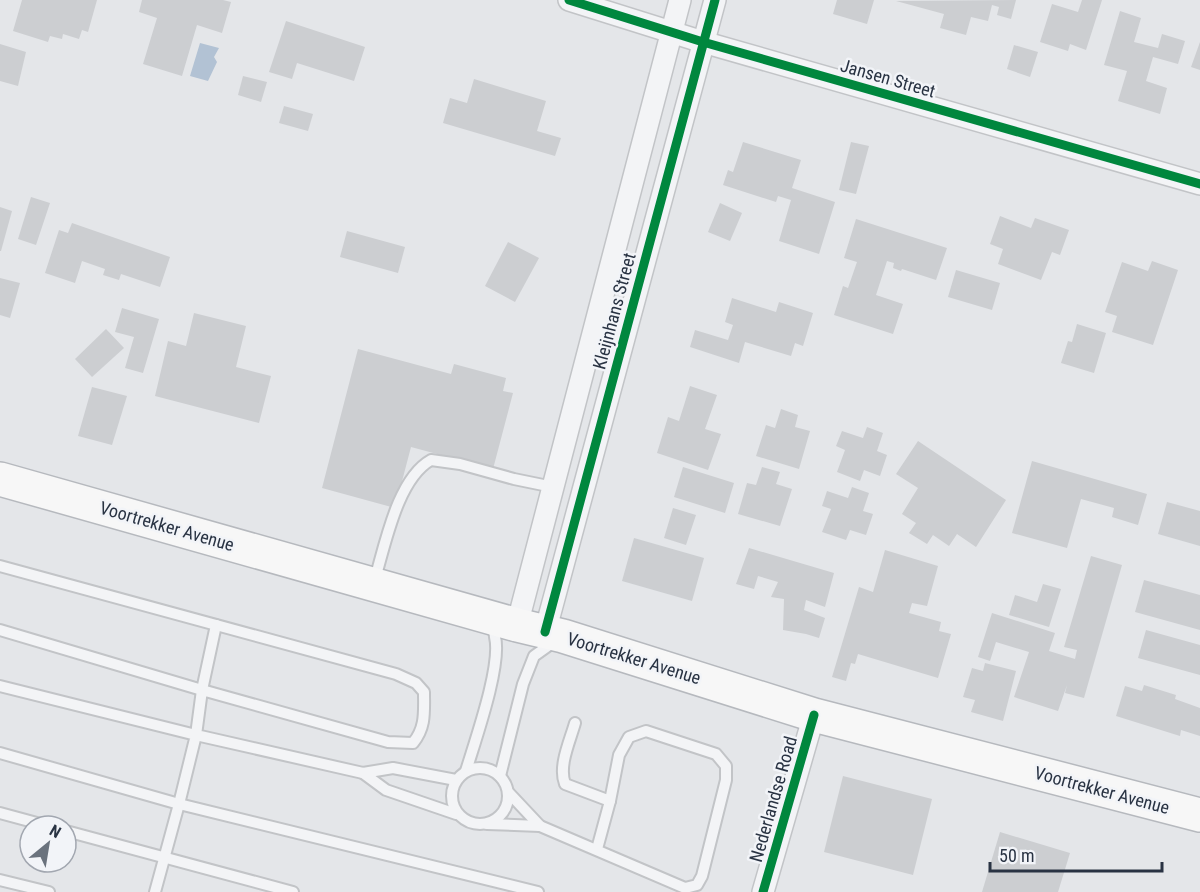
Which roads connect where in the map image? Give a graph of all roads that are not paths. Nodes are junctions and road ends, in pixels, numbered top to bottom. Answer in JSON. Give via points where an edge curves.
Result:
{"nodes":[{"id":1,"x":569,"y":0,"type":"edge"},
{"id":2,"x":680,"y":0,"type":"edge"},
{"id":3,"x":715,"y":0,"type":"edge"},
{"id":4,"x":671,"y":32,"type":"junction"},
{"id":5,"x":703,"y":42,"type":"junction"},
{"id":6,"x":1200,"y":184,"type":"edge"},
{"id":7,"x":0,"y":479,"type":"edge"},
{"id":8,"x":553,"y":487,"type":"junction"},
{"id":9,"x":0,"y":566,"type":"edge"},
{"id":10,"x":374,"y":584,"type":"junction"},
{"id":11,"x":216,"y":625,"type":"junction"},
{"id":12,"x":528,"y":627,"type":"junction"},
{"id":13,"x":0,"y":630,"type":"edge"},
{"id":14,"x":0,"y":686,"type":"edge"},
{"id":15,"x":202,"y":690,"type":"junction"},
{"id":16,"x":814,"y":715,"type":"junction"},
{"id":17,"x":575,"y":723,"type":"dead end"},
{"id":18,"x":196,"y":735,"type":"junction"},
{"id":19,"x":0,"y":753,"type":"edge"},
{"id":20,"x":466,"y":771,"type":"junction"},
{"id":21,"x":363,"y":773,"type":"junction"},
{"id":22,"x":500,"y":776,"type":"junction"},
{"id":23,"x":456,"y":780,"type":"junction"},
{"id":24,"x":509,"y":793,"type":"junction"},
{"id":25,"x":610,"y":801,"type":"junction"},
{"id":26,"x":179,"y":804,"type":"junction"},
{"id":27,"x":0,"y":813,"type":"edge"},
{"id":28,"x":456,"y":814,"type":"junction"},
{"id":29,"x":1200,"y":815,"type":"edge"},
{"id":30,"x":18,"y":818,"type":"edge"},
{"id":31,"x":487,"y":824,"type":"junction"},
{"id":32,"x":540,"y":825,"type":"junction"},
{"id":33,"x":78,"y":834,"type":"edge"},
{"id":34,"x":597,"y":849,"type":"junction"},
{"id":35,"x":165,"y":857,"type":"junction"},
{"id":36,"x":0,"y":880,"type":"edge"},
{"id":37,"x":49,"y":892,"type":"edge"},
{"id":38,"x":155,"y":892,"type":"edge"},
{"id":39,"x":292,"y":892,"type":"edge"},
{"id":40,"x":538,"y":892,"type":"edge"},
{"id":41,"x":763,"y":892,"type":"edge"}],
"edges":[{"from":1,"to":4,"type":"street","name":"Jansen Street"},
{"from":2,"to":4,"type":"street","name":"Kleijnhans Street"},
{"from":3,"to":5,"type":"street","name":"Kleijnhans Street"},
{"from":4,"to":5,"type":"street","name":"Jansen Street"},
{"from":4,"to":8,"type":"street","name":"Kleijnhans Street"},
{"from":5,"to":6,"type":"street","name":"Jansen Street"},
{"from":5,"to":12,"type":"street","name":"Kleijnhans Street"},
{"from":7,"to":10,"type":"highway","name":"Voortrekker Avenue"},
{"from":8,"to":10,"type":"lane","via":[[446,460],[431,460],[417,471],[395,513]]},
{"from":8,"to":12,"type":"street","name":"Kleijnhans Street"},
{"from":9,"to":11,"type":"lane"},
{"from":10,"to":12,"type":"highway","name":"Voortrekker Avenue"},
{"from":11,"to":15,"type":"lane"},
{"from":11,"to":15,"type":"lane","via":[[396,674],[416,683],[424,692],[424,724],[413,743],[388,742]]},
{"from":12,"to":16,"type":"highway","name":"Voortrekker Avenue"},
{"from":12,"to":20,"type":"lane","via":[[496,638],[492,679]]},
{"from":12,"to":22,"type":"lane","via":[[534,656]]},
{"from":13,"to":15,"type":"lane"},
{"from":14,"to":18,"type":"lane"},
{"from":15,"to":18,"type":"lane"},
{"from":16,"to":29,"type":"highway","name":"Voortrekker Avenue"},
{"from":16,"to":41,"type":"street","name":"Nederlandse Road"},
{"from":17,"to":25,"type":"lane","via":[[564,764],[565,784]]},
{"from":18,"to":21,"type":"lane"},
{"from":18,"to":26,"type":"lane"},
{"from":19,"to":26,"type":"lane"},
{"from":20,"to":22,"type":"lane","via":[[483,768]]},
{"from":20,"to":23,"type":"lane"},
{"from":21,"to":23,"type":"lane","via":[[393,768]]},
{"from":21,"to":28,"type":"lane","via":[[386,790]]},
{"from":22,"to":24,"type":"lane"},
{"from":23,"to":28,"type":"lane","via":[[452,794]]},
{"from":24,"to":31,"type":"lane","via":[[504,812]]},
{"from":24,"to":32,"type":"lane"},
{"from":25,"to":34,"type":"lane"},
{"from":25,"to":34,"type":"lane","via":[[619,755],[629,737],[646,731],[716,754],[726,766],[726,780],[697,885],[685,888]]},
{"from":26,"to":35,"type":"lane"},
{"from":26,"to":40,"type":"lane"},
{"from":27,"to":30,"type":"lane"},
{"from":28,"to":31,"type":"lane","via":[[477,825]]},
{"from":31,"to":32,"type":"lane"},
{"from":32,"to":34,"type":"lane"},
{"from":33,"to":35,"type":"lane"},
{"from":35,"to":38,"type":"lane"},
{"from":35,"to":39,"type":"lane"},
{"from":36,"to":37,"type":"lane"}]}
